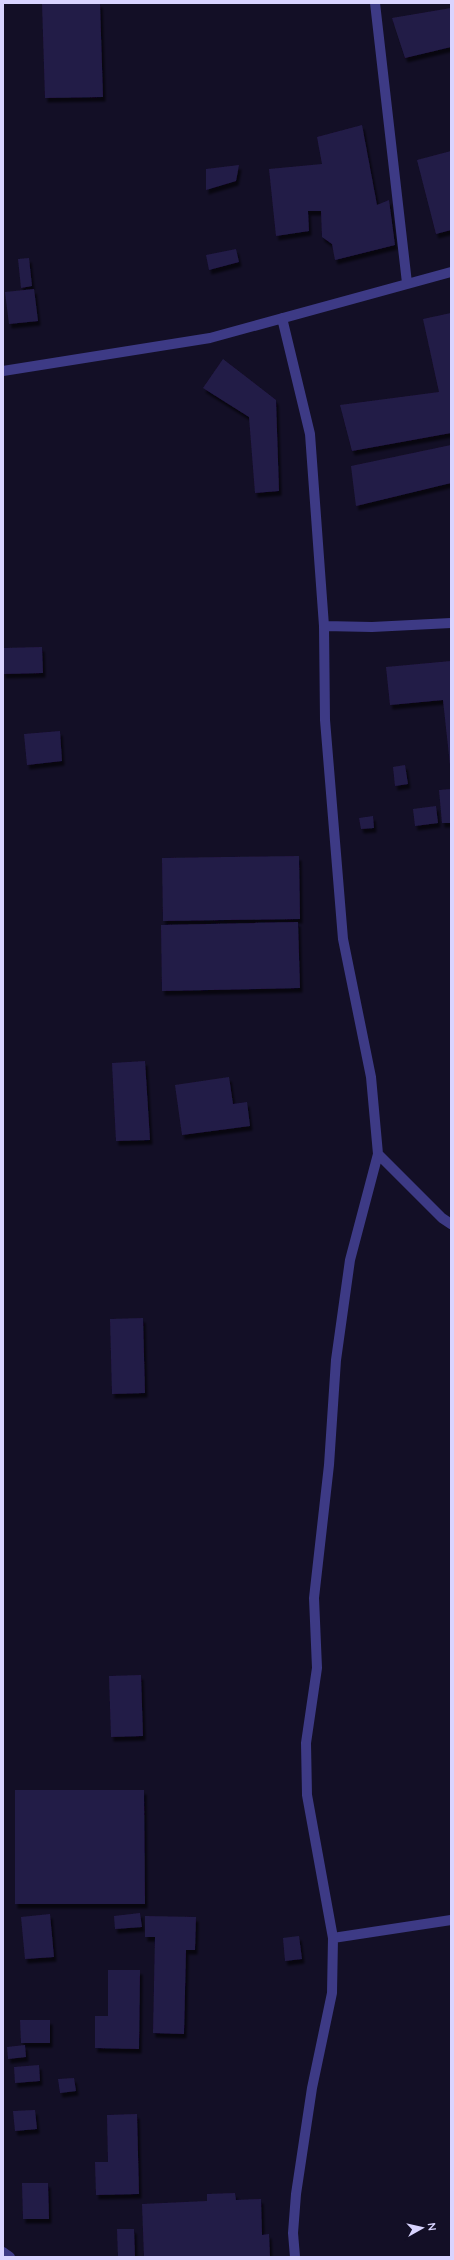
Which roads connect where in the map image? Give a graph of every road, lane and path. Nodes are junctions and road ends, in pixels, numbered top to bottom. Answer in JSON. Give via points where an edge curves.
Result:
{"nodes":[{"id":1,"x":375,"y":3,"type":"edge"},
{"id":2,"x":451,"y":272,"type":"edge"},
{"id":3,"x":407,"y":284,"type":"junction"},
{"id":4,"x":282,"y":318,"type":"junction"},
{"id":5,"x":3,"y":371,"type":"edge"},
{"id":6,"x":451,"y":623,"type":"edge"},
{"id":7,"x":324,"y":626,"type":"junction"},
{"id":8,"x":378,"y":1154,"type":"junction"},
{"id":9,"x":451,"y":1224,"type":"edge"},
{"id":10,"x":451,"y":1920,"type":"edge"},
{"id":11,"x":333,"y":1938,"type":"junction"},
{"id":12,"x":3,"y":2252,"type":"edge"},
{"id":13,"x":10,"y":2257,"type":"edge"},
{"id":14,"x":295,"y":2257,"type":"edge"}],
"edges":[{"from":1,"to":3,"type":"street"},
{"from":2,"to":3,"type":"street"},
{"from":3,"to":4,"type":"street"},
{"from":4,"to":5,"type":"street","via":[[210,338]]},
{"from":4,"to":7,"type":"street","via":[[310,434]]},
{"from":6,"to":7,"type":"street","via":[[372,627]]},
{"from":7,"to":8,"type":"street","via":[[326,720],[343,939],[371,1077]]},
{"from":8,"to":9,"type":"street"},
{"from":8,"to":11,"type":"street","via":[[350,1260],[336,1360],[329,1465],[314,1598],[317,1668],[306,1743],[307,1795]]},
{"from":10,"to":11,"type":"street"},
{"from":11,"to":14,"type":"street","via":[[332,1993],[312,2088],[296,2194],[293,2233]]},
{"from":12,"to":13,"type":"street"}]}
